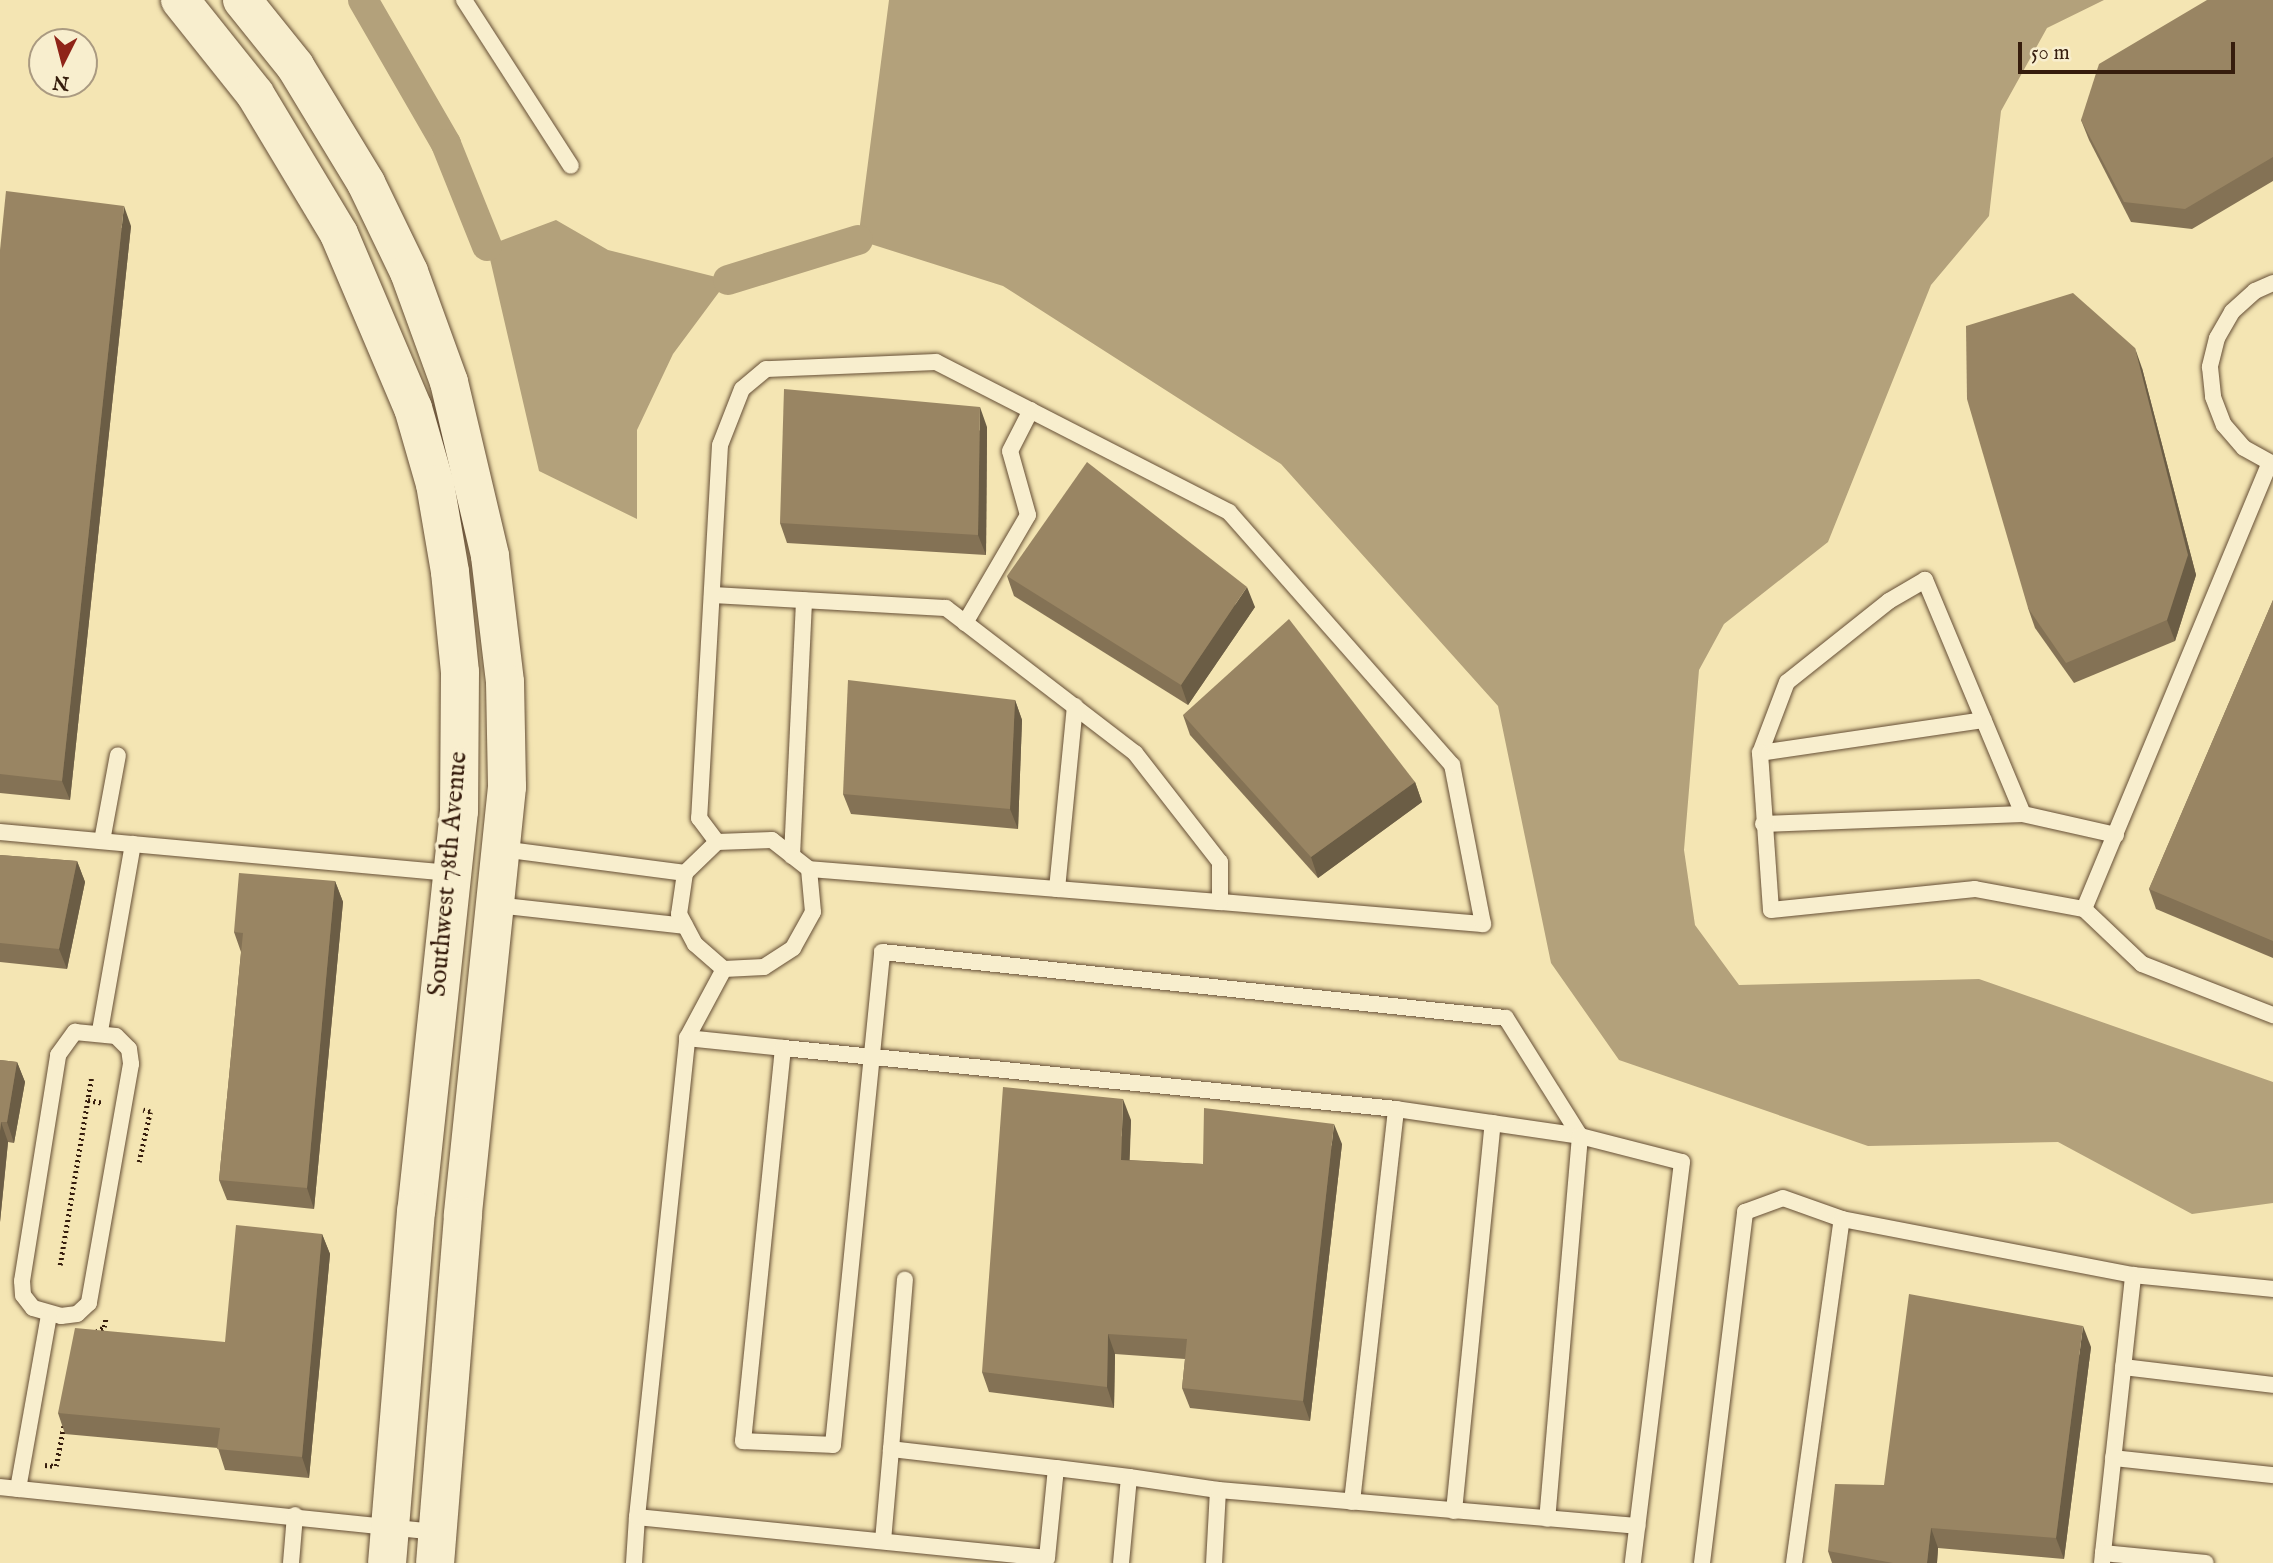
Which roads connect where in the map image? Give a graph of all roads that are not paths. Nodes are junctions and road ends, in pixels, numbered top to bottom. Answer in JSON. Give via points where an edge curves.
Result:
{"nodes":[{"id":1,"x":180,"y":0,"type":"edge"},
{"id":2,"x":242,"y":0,"type":"edge"},
{"id":3,"x":464,"y":0,"type":"edge"},
{"id":4,"x":571,"y":166,"type":"dead end"},
{"id":5,"x":2273,"y":283,"type":"edge"},
{"id":6,"x":1031,"y":410,"type":"junction"},
{"id":7,"x":2272,"y":464,"type":"edge"},
{"id":8,"x":712,"y":594,"type":"junction"},
{"id":9,"x":804,"y":600,"type":"junction"},
{"id":10,"x":965,"y":623,"type":"junction"},
{"id":11,"x":1075,"y":706,"type":"junction"},
{"id":12,"x":1984,"y":720,"type":"junction"},
{"id":13,"x":1760,"y":753,"type":"junction"},
{"id":14,"x":118,"y":755,"type":"dead end"},
{"id":15,"x":459,"y":811,"type":"junction"},
{"id":16,"x":2023,"y":814,"type":"junction"},
{"id":17,"x":1763,"y":824,"type":"junction"},
{"id":18,"x":0,"y":832,"type":"edge"},
{"id":19,"x":2116,"y":835,"type":"junction"},
{"id":20,"x":103,"y":841,"type":"junction"},
{"id":21,"x":717,"y":842,"type":"junction"},
{"id":22,"x":133,"y":844,"type":"junction"},
{"id":23,"x":502,"y":849,"type":"junction"},
{"id":24,"x":792,"y":856,"type":"junction"},
{"id":25,"x":809,"y":869,"type":"junction"},
{"id":26,"x":450,"y":873,"type":"junction"},
{"id":27,"x":685,"y":873,"type":"junction"},
{"id":28,"x":1057,"y":889,"type":"junction"},
{"id":29,"x":1220,"y":902,"type":"junction"},
{"id":30,"x":496,"y":905,"type":"junction"},
{"id":31,"x":2084,"y":909,"type":"junction"},
{"id":32,"x":685,"y":926,"type":"junction"},
{"id":33,"x":490,"y":962,"type":"junction"},
{"id":34,"x":724,"y":969,"type":"junction"},
{"id":35,"x":2273,"y":1014,"type":"edge"},
{"id":36,"x":100,"y":1031,"type":"junction"},
{"id":37,"x":687,"y":1038,"type":"junction"},
{"id":38,"x":783,"y":1048,"type":"junction"},
{"id":39,"x":873,"y":1054,"type":"junction"},
{"id":40,"x":1396,"y":1109,"type":"junction"},
{"id":41,"x":1493,"y":1123,"type":"junction"},
{"id":42,"x":1580,"y":1136,"type":"junction"},
{"id":43,"x":1842,"y":1219,"type":"junction"},
{"id":44,"x":2133,"y":1275,"type":"junction"},
{"id":45,"x":905,"y":1280,"type":"dead end"},
{"id":46,"x":2273,"y":1289,"type":"edge"},
{"id":47,"x":49,"y":1314,"type":"junction"},
{"id":48,"x":2123,"y":1367,"type":"junction"},
{"id":49,"x":2273,"y":1385,"type":"edge"},
{"id":50,"x":891,"y":1449,"type":"junction"},
{"id":51,"x":2113,"y":1458,"type":"junction"},
{"id":52,"x":1056,"y":1468,"type":"junction"},
{"id":53,"x":2273,"y":1475,"type":"edge"},
{"id":54,"x":1129,"y":1477,"type":"junction"},
{"id":55,"x":0,"y":1487,"type":"edge"},
{"id":56,"x":18,"y":1489,"type":"junction"},
{"id":57,"x":1218,"y":1490,"type":"junction"},
{"id":58,"x":1352,"y":1502,"type":"junction"},
{"id":59,"x":1454,"y":1511,"type":"junction"},
{"id":60,"x":295,"y":1515,"type":"junction"},
{"id":61,"x":637,"y":1517,"type":"junction"},
{"id":62,"x":1547,"y":1518,"type":"junction"},
{"id":63,"x":1637,"y":1526,"type":"junction"},
{"id":64,"x":883,"y":1541,"type":"junction"},
{"id":65,"x":389,"y":1545,"type":"edge"},
{"id":66,"x":437,"y":1548,"type":"edge"},
{"id":67,"x":2103,"y":1558,"type":"edge"},
{"id":68,"x":291,"y":1563,"type":"edge"},
{"id":69,"x":634,"y":1563,"type":"edge"},
{"id":70,"x":1121,"y":1563,"type":"edge"},
{"id":71,"x":1214,"y":1563,"type":"edge"},
{"id":72,"x":1633,"y":1563,"type":"edge"},
{"id":73,"x":1702,"y":1563,"type":"edge"},
{"id":74,"x":1794,"y":1563,"type":"edge"},
{"id":75,"x":2206,"y":1563,"type":"edge"}],
"edges":[{"from":1,"to":15,"type":"street","name":"Southwest 78th Avenue","via":[[255,94],[339,234],[413,408],[435,484],[450,572],[460,672]]},
{"from":2,"to":23,"type":"street","name":"Southwest 78th Avenue","via":[[295,66],[366,183],[409,272],[449,382],[490,556],[507,787]]},
{"from":3,"to":4,"type":"lane"},
{"from":5,"to":7,"type":"lane","via":[[2255,291],[2232,312],[2217,338],[2210,367],[2213,397],[2224,425],[2244,448]]},
{"from":6,"to":8,"type":"lane","via":[[936,362],[766,369],[743,389],[720,444]]},
{"from":6,"to":10,"type":"lane","via":[[1010,451],[1028,515]]},
{"from":6,"to":29,"type":"lane","via":[[1229,512],[1452,765],[1483,924]]},
{"from":7,"to":19,"type":"lane"},
{"from":8,"to":9,"type":"lane"},
{"from":8,"to":21,"type":"lane","via":[[699,818]]},
{"from":9,"to":10,"type":"lane","via":[[946,608]]},
{"from":9,"to":24,"type":"lane"},
{"from":10,"to":11,"type":"lane"},
{"from":11,"to":28,"type":"lane"},
{"from":11,"to":29,"type":"lane","via":[[1135,752],[1174,797],[1220,862]]},
{"from":12,"to":13,"type":"lane"},
{"from":12,"to":13,"type":"lane","via":[[1925,580],[1889,601],[1787,682]]},
{"from":12,"to":16,"type":"lane"},
{"from":13,"to":17,"type":"lane"},
{"from":14,"to":20,"type":"lane"},
{"from":15,"to":26,"type":"street","name":"Southwest 78th Avenue"},
{"from":15,"to":30,"type":"street"},
{"from":16,"to":17,"type":"lane"},
{"from":16,"to":19,"type":"lane"},
{"from":17,"to":31,"type":"lane","via":[[1772,910],[1975,889]]},
{"from":18,"to":20,"type":"lane"},
{"from":19,"to":31,"type":"lane"},
{"from":20,"to":22,"type":"lane"},
{"from":21,"to":24,"type":"lane","via":[[772,840]]},
{"from":21,"to":27,"type":"lane"},
{"from":22,"to":26,"type":"lane"},
{"from":22,"to":36,"type":"lane"},
{"from":23,"to":27,"type":"lane"},
{"from":23,"to":30,"type":"street","name":"Southwest 78th Avenue"},
{"from":24,"to":25,"type":"lane"},
{"from":25,"to":28,"type":"lane"},
{"from":25,"to":34,"type":"lane","via":[[813,912],[793,948],[764,967]]},
{"from":26,"to":33,"type":"street"},
{"from":26,"to":65,"type":"street","name":"Southwest 78th Avenue"},
{"from":27,"to":32,"type":"lane","via":[[679,914]]},
{"from":28,"to":29,"type":"lane"},
{"from":30,"to":32,"type":"lane"},
{"from":30,"to":33,"type":"street","name":"Southwest 78th Avenue"},
{"from":31,"to":35,"type":"lane","via":[[2141,964]]},
{"from":32,"to":34,"type":"lane","via":[[695,944]]},
{"from":33,"to":66,"type":"street","name":"Southwest 78th Avenue","via":[[463,1216]]},
{"from":34,"to":37,"type":"lane"},
{"from":36,"to":47,"type":"lane","via":[[75,1032],[58,1055],[22,1281],[23,1295],[33,1308]]},
{"from":36,"to":47,"type":"lane","via":[[116,1036],[129,1049],[126,1096],[89,1303],[77,1314]]},
{"from":37,"to":38,"type":"lane"},
{"from":37,"to":61,"type":"lane"},
{"from":38,"to":39,"type":"lane"},
{"from":38,"to":39,"type":"lane","via":[[743,1441],[833,1445]]},
{"from":39,"to":40,"type":"lane"},
{"from":39,"to":42,"type":"lane","via":[[882,953],[1506,1018]]},
{"from":40,"to":41,"type":"lane"},
{"from":40,"to":58,"type":"lane"},
{"from":41,"to":42,"type":"lane"},
{"from":41,"to":59,"type":"lane"},
{"from":42,"to":62,"type":"lane"},
{"from":42,"to":63,"type":"lane","via":[[1682,1162]]},
{"from":43,"to":44,"type":"lane"},
{"from":43,"to":73,"type":"lane","via":[[1783,1198],[1745,1212]]},
{"from":43,"to":74,"type":"lane"},
{"from":44,"to":46,"type":"lane"},
{"from":44,"to":48,"type":"lane"},
{"from":45,"to":50,"type":"lane"},
{"from":47,"to":56,"type":"lane"},
{"from":48,"to":49,"type":"lane"},
{"from":48,"to":51,"type":"lane"},
{"from":50,"to":52,"type":"lane"},
{"from":50,"to":64,"type":"lane"},
{"from":51,"to":53,"type":"lane"},
{"from":51,"to":67,"type":"lane"},
{"from":52,"to":54,"type":"lane"},
{"from":52,"to":64,"type":"lane","via":[[1047,1558]]},
{"from":54,"to":57,"type":"lane"},
{"from":54,"to":70,"type":"lane"},
{"from":55,"to":56,"type":"lane"},
{"from":56,"to":60,"type":"lane"},
{"from":57,"to":58,"type":"lane"},
{"from":57,"to":71,"type":"lane"},
{"from":58,"to":59,"type":"lane"},
{"from":59,"to":62,"type":"lane"},
{"from":60,"to":65,"type":"lane"},
{"from":60,"to":68,"type":"lane"},
{"from":61,"to":64,"type":"lane"},
{"from":61,"to":69,"type":"lane"},
{"from":62,"to":63,"type":"lane"},
{"from":63,"to":72,"type":"lane"},
{"from":65,"to":66,"type":"lane"},
{"from":67,"to":75,"type":"lane"}]}
